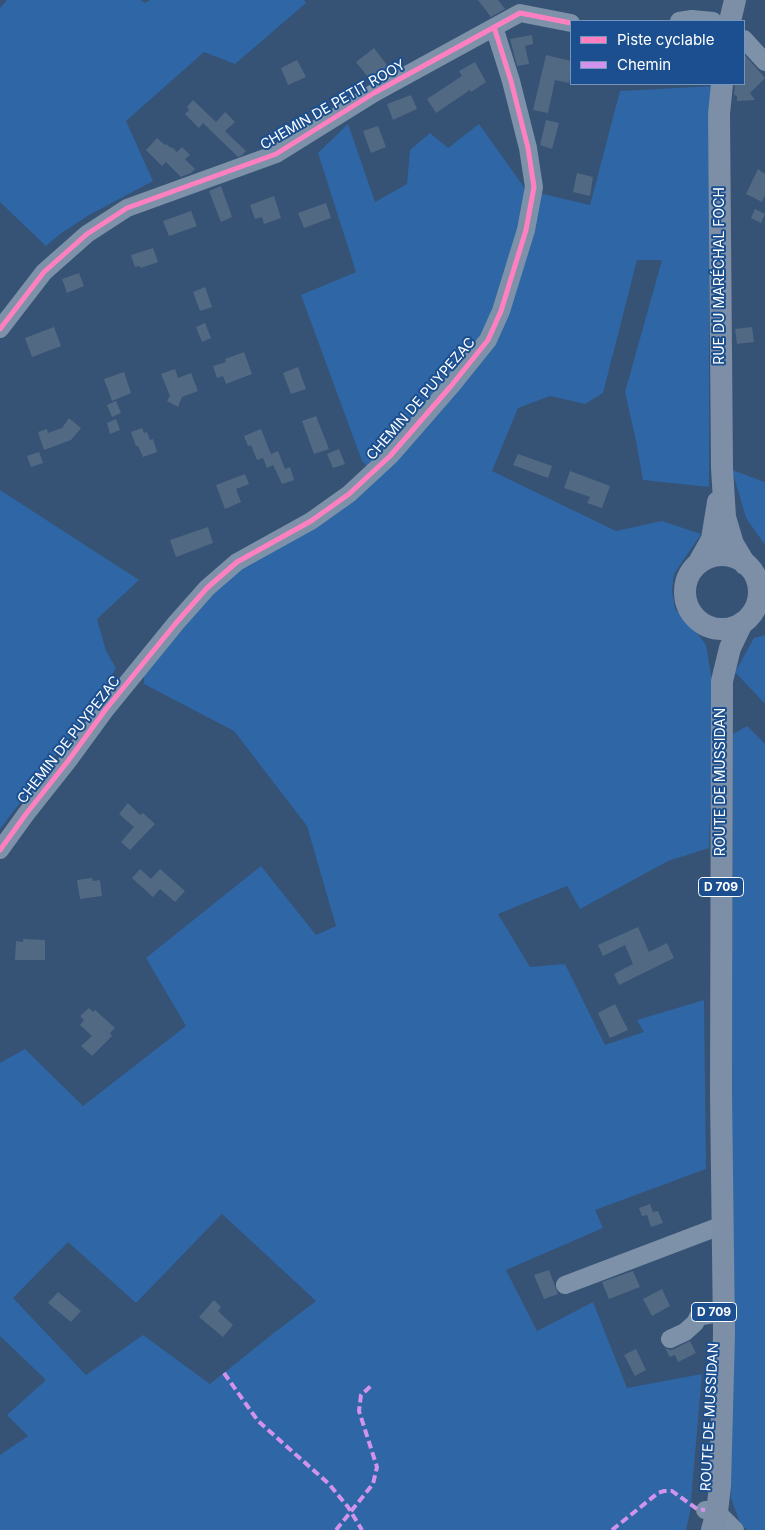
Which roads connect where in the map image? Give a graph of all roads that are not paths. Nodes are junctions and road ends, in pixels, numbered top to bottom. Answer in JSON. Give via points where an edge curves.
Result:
{"nodes":[{"id":1,"x":735,"y":0,"type":"edge"},
{"id":2,"x":686,"y":20,"type":"edge"},
{"id":3,"x":702,"y":20,"type":"edge"},
{"id":4,"x":730,"y":20,"type":"edge"},
{"id":5,"x":570,"y":23,"type":"edge"},
{"id":6,"x":494,"y":28,"type":"junction"},
{"id":7,"x":745,"y":40,"type":"edge"},
{"id":8,"x":765,"y":62,"type":"edge"},
{"id":9,"x":722,"y":85,"type":"edge"},
{"id":10,"x":0,"y":329,"type":"edge"},
{"id":11,"x":722,"y":468,"type":"junction"},
{"id":12,"x":698,"y":564,"type":"junction"},
{"id":13,"x":745,"y":564,"type":"junction"},
{"id":14,"x":761,"y":586,"type":"edge"},
{"id":15,"x":753,"y":618,"type":"edge"},
{"id":16,"x":703,"y":624,"type":"junction"},
{"id":17,"x":722,"y":680,"type":"junction"},
{"id":18,"x":0,"y":850,"type":"edge"},
{"id":19,"x":719,"y":1228,"type":"junction"},
{"id":20,"x":565,"y":1285,"type":"dead end"},
{"id":21,"x":714,"y":1314,"type":"junction"},
{"id":22,"x":670,"y":1339,"type":"dead end"},
{"id":23,"x":709,"y":1520,"type":"edge"},
{"id":24,"x":736,"y":1530,"type":"edge"}],
"edges":[{"from":1,"to":4,"type":"main road"},
{"from":2,"to":3,"type":"street"},
{"from":5,"to":6,"type":"street","name":"CHEMIN DE PETIT ROOY","via":[[520,13]]},
{"from":6,"to":10,"type":"street","name":"CHEMIN DE PETIT ROOY","via":[[374,93],[276,154],[127,208],[87,234],[44,272]]},
{"from":6,"to":18,"type":"street","name":"CHEMIN DE PUYPEZAC","via":[[528,148],[534,187],[526,230],[501,312],[488,340],[390,456],[349,494],[311,521],[237,562],[207,588],[106,709]]},
{"from":7,"to":8,"type":"street"},
{"from":9,"to":11,"type":"main road","name":"RUE DU MARÉCHAL FOCH","via":[[719,131]]},
{"from":11,"to":12,"type":"main road","name":"RUE DU MARÉCHAL FOCH","via":[[712,539]]},
{"from":11,"to":13,"type":"main road","name":"RUE DU MARÉCHAL FOCH","via":[[725,516],[733,544]]},
{"from":12,"to":13,"type":"main road","via":[[706,558],[726,556]]},
{"from":12,"to":16,"type":"main road","via":[[689,574],[685,599],[690,611]]},
{"from":13,"to":14,"type":"main road"},
{"from":14,"to":15,"type":"main road"},
{"from":15,"to":16,"type":"main road","via":[[733,628]]},
{"from":15,"to":17,"type":"main road","name":"ROUTE DE MUSSIDAN","number":"D 709","via":[[730,648]]},
{"from":16,"to":17,"type":"main road","name":"ROUTE DE MUSSIDAN","number":"D 709","via":[[716,648]]},
{"from":17,"to":19,"type":"main road","name":"ROUTE DE MUSSIDAN","number":"D 709"},
{"from":19,"to":20,"type":"street"},
{"from":19,"to":21,"type":"main road","name":"ROUTE DE MUSSIDAN","number":"D 709"},
{"from":19,"to":23,"type":"main road","name":"ROUTE DE MUSSIDAN","number":"D 709","via":[[724,1333],[720,1486]]},
{"from":21,"to":22,"type":"street","via":[[698,1316],[685,1332]]},
{"from":21,"to":23,"type":"main road","name":"ROUTE DE MUSSIDAN","number":"D 709"},
{"from":23,"to":24,"type":"street"}]}
